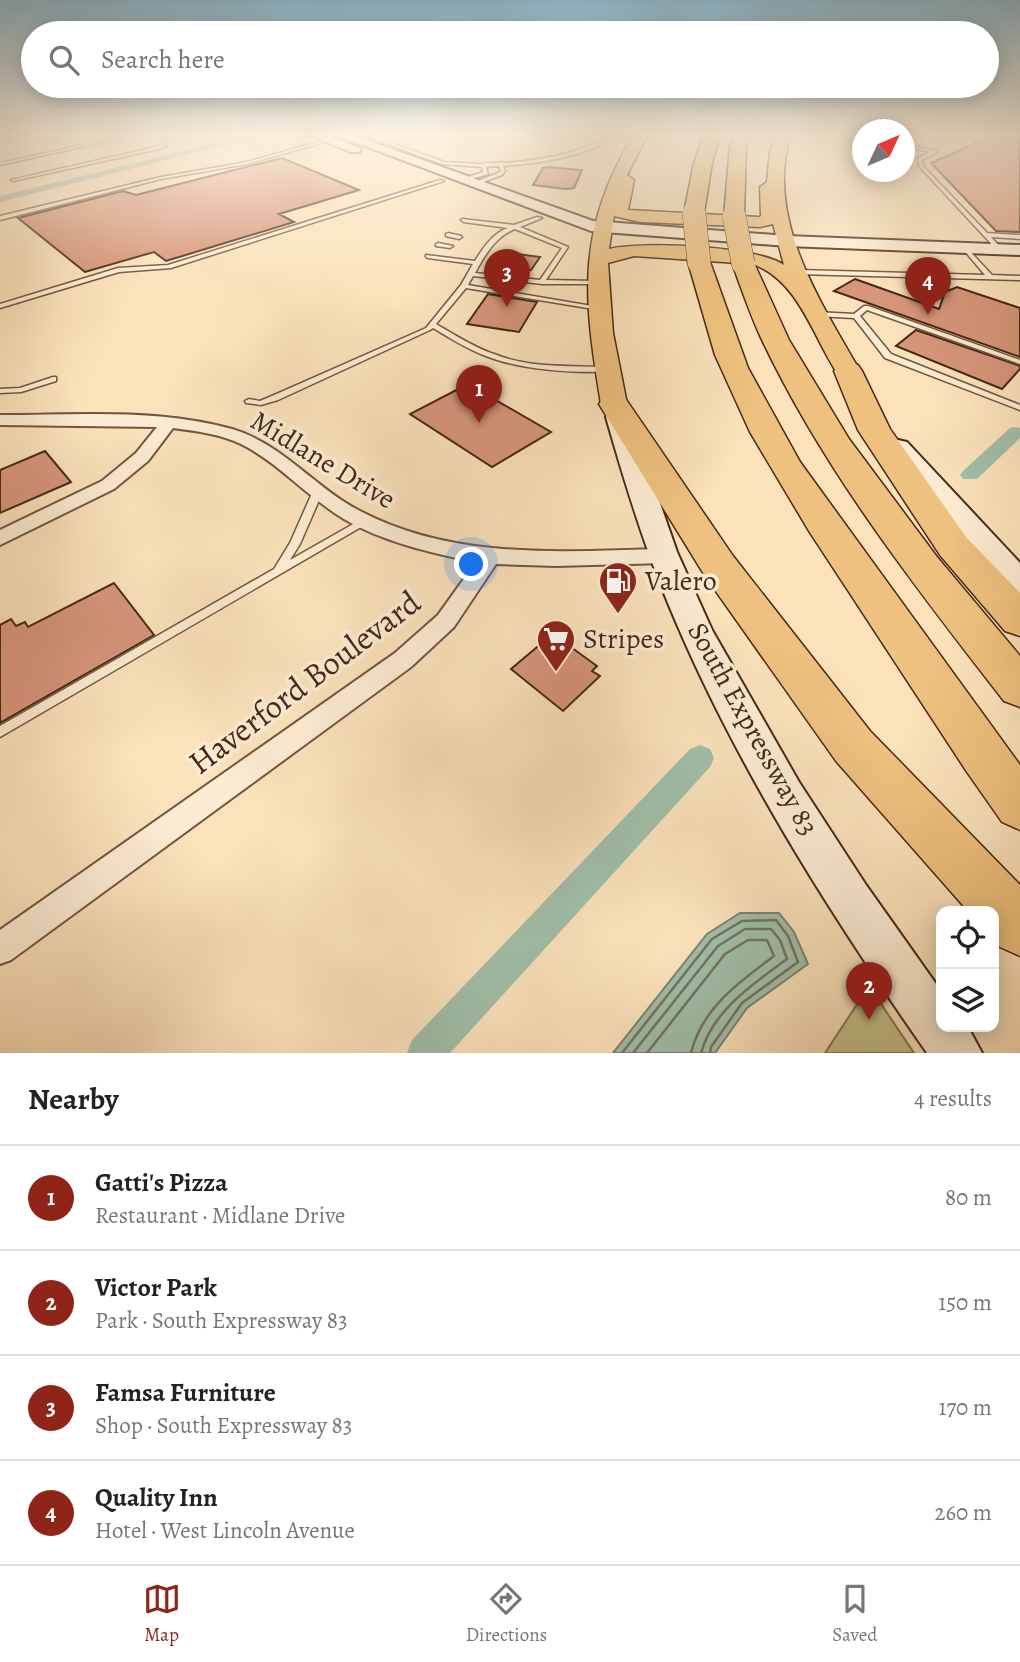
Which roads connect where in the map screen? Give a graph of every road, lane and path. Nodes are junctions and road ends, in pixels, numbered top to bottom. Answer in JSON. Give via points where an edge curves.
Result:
{"nodes":[{"id":1,"x":140,"y":183,"type":"edge"},
{"id":2,"x":435,"y":183,"type":"edge"},
{"id":3,"x":448,"y":183,"type":"edge"},
{"id":4,"x":473,"y":183,"type":"edge"},
{"id":5,"x":616,"y":183,"type":"edge"},
{"id":6,"x":626,"y":183,"type":"edge"},
{"id":7,"x":700,"y":183,"type":"edge"},
{"id":8,"x":736,"y":183,"type":"edge"},
{"id":9,"x":774,"y":183,"type":"edge"},
{"id":10,"x":775,"y":183,"type":"edge"},
{"id":11,"x":937,"y":183,"type":"edge"},
{"id":12,"x":0,"y":218,"type":"edge"},
{"id":13,"x":539,"y":218,"type":"junction"},
{"id":14,"x":464,"y":219,"type":"dead end"},
{"id":15,"x":458,"y":225,"type":"dead end"},
{"id":16,"x":514,"y":227,"type":"junction"},
{"id":17,"x":600,"y":231,"type":"junction"},
{"id":18,"x":985,"y":235,"type":"junction"},
{"id":19,"x":1020,"y":237,"type":"edge"},
{"id":20,"x":456,"y":239,"type":"junction"},
{"id":21,"x":443,"y":240,"type":"junction"},
{"id":22,"x":787,"y":241,"type":"junction"},
{"id":23,"x":485,"y":245,"type":"junction"},
{"id":24,"x":965,"y":248,"type":"junction"},
{"id":25,"x":999,"y":249,"type":"junction"},
{"id":26,"x":1020,"y":250,"type":"edge"},
{"id":27,"x":428,"y":256,"type":"dead end"},
{"id":28,"x":597,"y":272,"type":"junction"},
{"id":29,"x":798,"y":272,"type":"junction"},
{"id":30,"x":471,"y":274,"type":"junction"},
{"id":31,"x":991,"y":278,"type":"junction"},
{"id":32,"x":1020,"y":278,"type":"edge"},
{"id":33,"x":542,"y":282,"type":"junction"},
{"id":34,"x":464,"y":286,"type":"junction"},
{"id":35,"x":0,"y":306,"type":"edge"},
{"id":36,"x":812,"y":307,"type":"junction"},
{"id":37,"x":598,"y":309,"type":"junction"},
{"id":38,"x":856,"y":316,"type":"junction"},
{"id":39,"x":433,"y":325,"type":"junction"},
{"id":40,"x":1020,"y":362,"type":"edge"},
{"id":41,"x":848,"y":371,"type":"junction"},
{"id":42,"x":53,"y":379,"type":"dead end"},
{"id":43,"x":611,"y":387,"type":"junction"},
{"id":44,"x":0,"y":391,"type":"edge"},
{"id":45,"x":250,"y":401,"type":"dead end"},
{"id":46,"x":1020,"y":408,"type":"edge"},
{"id":47,"x":0,"y":420,"type":"edge"},
{"id":48,"x":168,"y":424,"type":"junction"},
{"id":49,"x":318,"y":491,"type":"junction"},
{"id":50,"x":365,"y":521,"type":"junction"},
{"id":51,"x":0,"y":538,"type":"edge"},
{"id":52,"x":666,"y":556,"type":"junction"},
{"id":53,"x":490,"y":557,"type":"junction"},
{"id":54,"x":275,"y":573,"type":"junction"},
{"id":55,"x":1020,"y":582,"type":"edge"},
{"id":56,"x":1020,"y":620,"type":"edge"},
{"id":57,"x":1020,"y":688,"type":"edge"},
{"id":58,"x":0,"y":732,"type":"edge"},
{"id":59,"x":1020,"y":805,"type":"edge"},
{"id":60,"x":1020,"y":928,"type":"edge"},
{"id":61,"x":0,"y":948,"type":"edge"},
{"id":62,"x":957,"y":1053,"type":"edge"}],
"edges":[{"from":1,"to":12,"type":"lane"},
{"from":2,"to":35,"type":"lane","via":[[169,267],[118,270]]},
{"from":3,"to":13,"type":"street"},
{"from":4,"to":17,"type":"street"},
{"from":5,"to":17,"type":"main road","name":"South Expressway 83"},
{"from":6,"to":9,"type":"main road","via":[[619,212],[640,217],[762,222],[769,219],[767,191]]},
{"from":7,"to":59,"type":"highway","bridge":true,"via":[[694,213],[699,262],[715,318],[761,421],[806,499]]},
{"from":8,"to":57,"type":"highway","bridge":true,"via":[[733,216],[743,264],[779,348],[868,494]]},
{"from":10,"to":22,"type":"main road"},
{"from":11,"to":18,"type":"lane"},
{"from":13,"to":16,"type":"lane"},
{"from":13,"to":17,"type":"street","via":[[575,231]]},
{"from":14,"to":16,"type":"lane"},
{"from":15,"to":20,"type":"lane"},
{"from":16,"to":23,"type":"lane"},
{"from":16,"to":33,"type":"lane","via":[[565,247]]},
{"from":17,"to":22,"type":"street"},
{"from":17,"to":28,"type":"main road","name":"South Expressway 83"},
{"from":18,"to":19,"type":"lane"},
{"from":18,"to":25,"type":"lane"},
{"from":20,"to":21,"type":"lane"},
{"from":20,"to":21,"type":"lane"},
{"from":20,"to":21,"type":"lane"},
{"from":22,"to":24,"type":"street"},
{"from":22,"to":29,"type":"main road"},
{"from":23,"to":27,"type":"lane"},
{"from":23,"to":30,"type":"lane"},
{"from":24,"to":25,"type":"street"},
{"from":24,"to":31,"type":"lane"},
{"from":25,"to":26,"type":"street"},
{"from":28,"to":33,"type":"lane"},
{"from":28,"to":36,"type":"main road","via":[[615,253],[634,250],[755,258],[780,270]]},
{"from":28,"to":37,"type":"main road","name":"South Expressway 83"},
{"from":29,"to":31,"type":"lane"},
{"from":29,"to":36,"type":"main road"},
{"from":30,"to":33,"type":"lane"},
{"from":30,"to":34,"type":"lane"},
{"from":31,"to":32,"type":"lane"},
{"from":34,"to":37,"type":"lane"},
{"from":34,"to":39,"type":"lane"},
{"from":36,"to":38,"type":"lane"},
{"from":36,"to":41,"type":"main road"},
{"from":37,"to":43,"type":"main road","name":"South Expressway 83"},
{"from":38,"to":40,"type":"lane","via":[[866,307]]},
{"from":38,"to":46,"type":"lane","via":[[888,356]]},
{"from":39,"to":43,"type":"lane","via":[[480,351]]},
{"from":39,"to":45,"type":"lane","via":[[275,398]]},
{"from":41,"to":55,"type":"street","via":[[898,448]]},
{"from":41,"to":56,"type":"highway","via":[[874,430],[953,546]]},
{"from":42,"to":44,"type":"lane","via":[[21,390]]},
{"from":43,"to":52,"type":"street","name":"South Expressway 83","via":[[643,498]]},
{"from":43,"to":60,"type":"highway","via":[[719,566],[853,746]]},
{"from":47,"to":48,"type":"street","name":"Midlane Drive"},
{"from":48,"to":49,"type":"street","name":"Midlane Drive","via":[[228,433],[250,442]]},
{"from":48,"to":51,"type":"street","via":[[142,457],[108,485]]},
{"from":49,"to":50,"type":"street","name":"Midlane Drive"},
{"from":49,"to":54,"type":"lane","via":[[295,544]]},
{"from":50,"to":53,"type":"street","name":"Midlane Drive","via":[[421,541]]},
{"from":50,"to":54,"type":"lane"},
{"from":52,"to":53,"type":"street"},
{"from":52,"to":62,"type":"street","name":"South Expressway 83","via":[[695,629],[767,766],[886,956]]},
{"from":53,"to":61,"type":"street","name":"Haverford Boulevard","via":[[446,621],[403,660]]},
{"from":54,"to":58,"type":"lane"}]}
